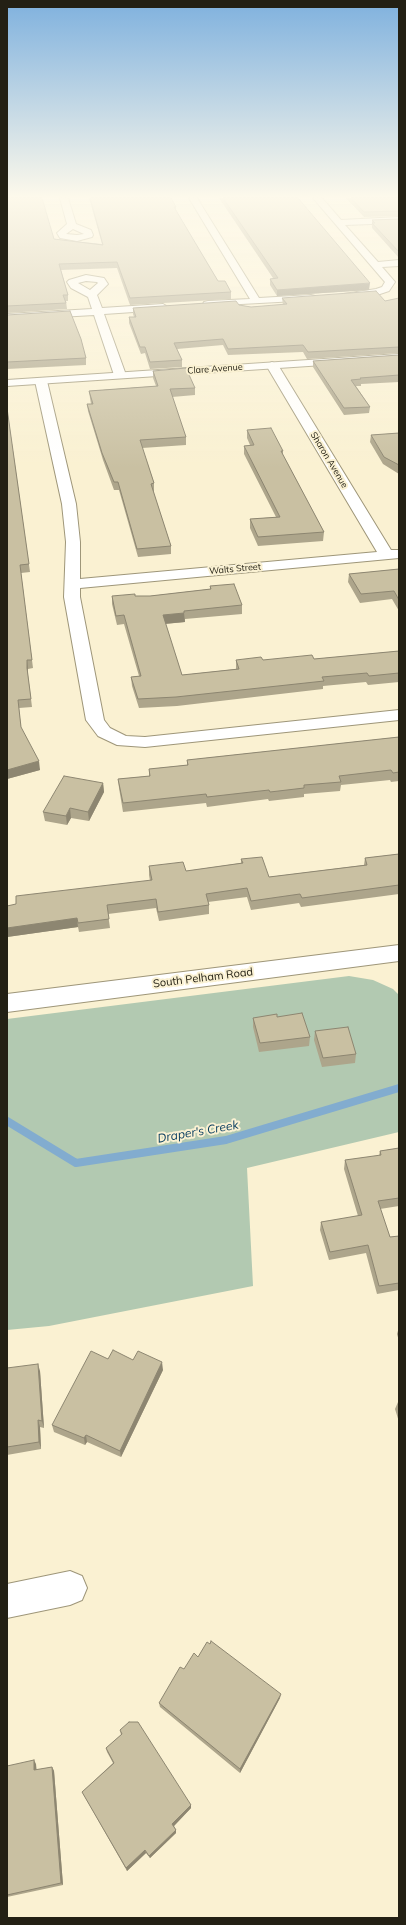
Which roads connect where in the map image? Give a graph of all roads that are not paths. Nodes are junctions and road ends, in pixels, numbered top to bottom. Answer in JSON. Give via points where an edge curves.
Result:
{"nodes":[{"id":1,"x":248,"y":288,"type":"edge"},
{"id":2,"x":387,"y":288,"type":"edge"},
{"id":3,"x":92,"y":295,"type":"dead end"},
{"id":4,"x":334,"y":297,"type":"edge"},
{"id":5,"x":319,"y":298,"type":"edge"},
{"id":6,"x":256,"y":301,"type":"junction"},
{"id":7,"x":201,"y":305,"type":"edge"},
{"id":8,"x":177,"y":306,"type":"edge"},
{"id":9,"x":98,"y":311,"type":"junction"},
{"id":10,"x":7,"y":317,"type":"edge"},
{"id":11,"x":399,"y":357,"type":"edge"},
{"id":12,"x":272,"y":365,"type":"junction"},
{"id":13,"x":120,"y":376,"type":"junction"},
{"id":14,"x":41,"y":381,"type":"junction"},
{"id":15,"x":7,"y":383,"type":"edge"},
{"id":16,"x":393,"y":555,"type":"edge"},
{"id":17,"x":71,"y":584,"type":"junction"},
{"id":18,"x":399,"y":715,"type":"edge"},
{"id":19,"x":108,"y":735,"type":"junction"},
{"id":20,"x":92,"y":743,"type":"dead end"},
{"id":21,"x":399,"y":953,"type":"edge"},
{"id":22,"x":7,"y":1003,"type":"edge"},
{"id":23,"x":70,"y":1588,"type":"dead end"},
{"id":24,"x":7,"y":1601,"type":"edge"}],
"edges":[{"from":1,"to":6,"type":"street"},
{"from":2,"to":4,"type":"street","via":[[365,295]]},
{"from":3,"to":9,"type":"street"},
{"from":5,"to":6,"type":"street"},
{"from":6,"to":7,"type":"street"},
{"from":8,"to":9,"type":"street"},
{"from":9,"to":10,"type":"street"},
{"from":9,"to":13,"type":"street"},
{"from":11,"to":12,"type":"street","name":"Clare Avenue"},
{"from":12,"to":13,"type":"street","name":"Clare Avenue"},
{"from":12,"to":16,"type":"street","name":"Sharon Avenue"},
{"from":13,"to":14,"type":"street","name":"Clare Avenue"},
{"from":14,"to":15,"type":"street","name":"Clare Avenue"},
{"from":14,"to":17,"type":"street","via":[[70,510],[73,542]]},
{"from":16,"to":17,"type":"street","name":"Walts Street"},
{"from":17,"to":19,"type":"street","via":[[95,720]]},
{"from":18,"to":19,"type":"street","via":[[145,742],[123,741]]},
{"from":19,"to":20,"type":"street"},
{"from":21,"to":22,"type":"street","name":"South Pelham Road"},
{"from":23,"to":24,"type":"street"}]}
